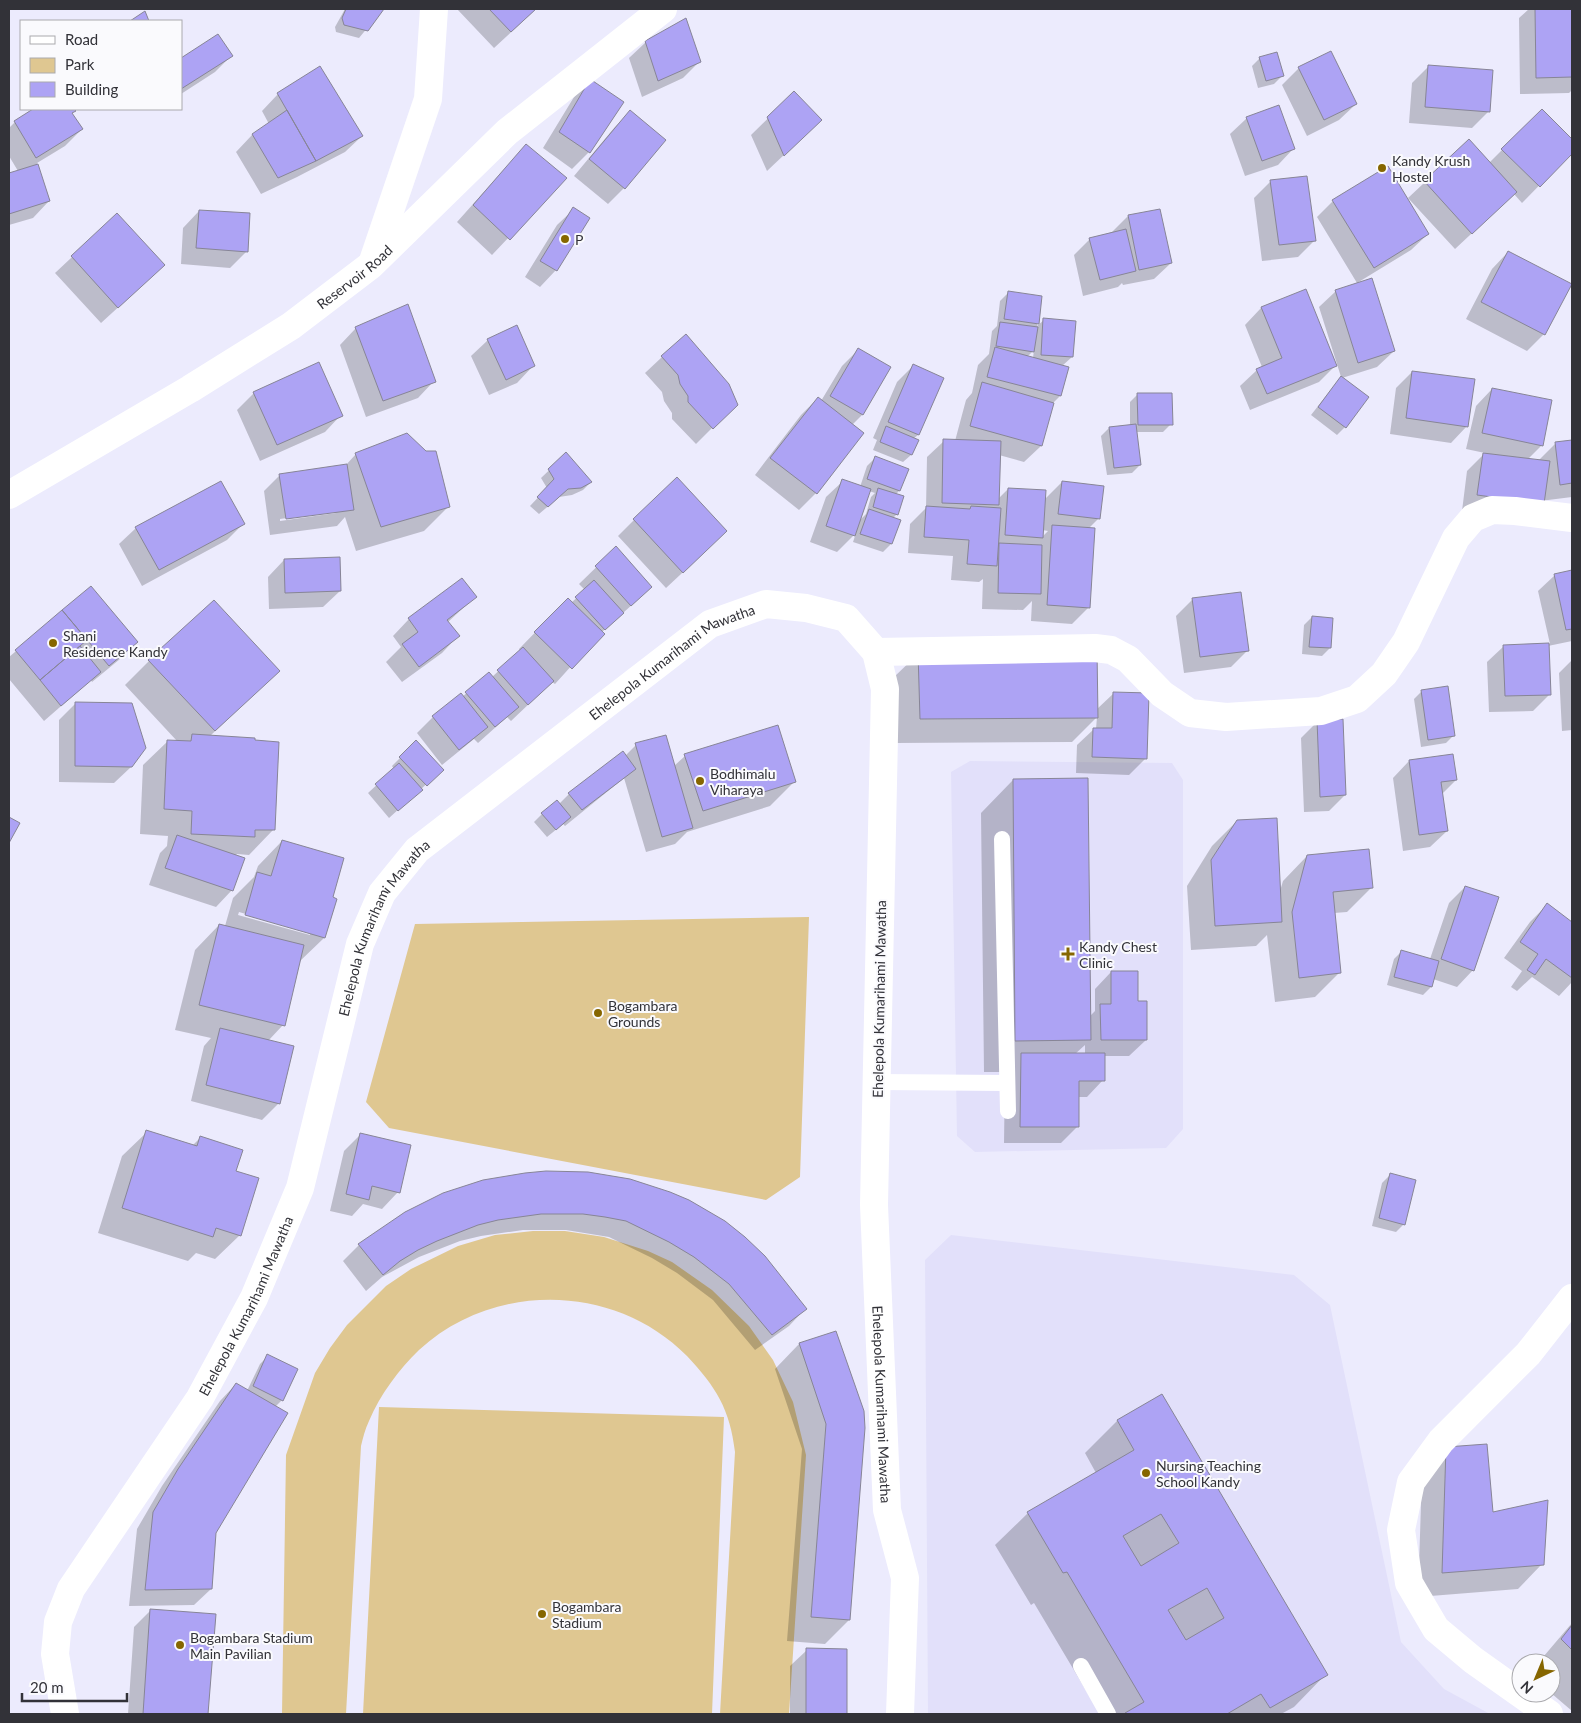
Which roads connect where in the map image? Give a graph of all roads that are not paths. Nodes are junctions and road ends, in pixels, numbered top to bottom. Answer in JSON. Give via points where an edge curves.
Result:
{"nodes":[{"id":1,"x":434,"y":9,"type":"edge"},
{"id":2,"x":663,"y":9,"type":"edge"},
{"id":3,"x":371,"y":265,"type":"junction"},
{"id":4,"x":9,"y":495,"type":"edge"},
{"id":5,"x":1572,"y":518,"type":"edge"},
{"id":6,"x":876,"y":652,"type":"junction"},
{"id":7,"x":1002,"y":840,"type":"dead end"},
{"id":8,"x":877,"y":1082,"type":"junction"},
{"id":9,"x":1006,"y":1083,"type":"junction"},
{"id":10,"x":1008,"y":1110,"type":"dead end"},
{"id":11,"x":1572,"y":1298,"type":"edge"},
{"id":12,"x":1082,"y":1666,"type":"dead end"},
{"id":13,"x":65,"y":1714,"type":"edge"},
{"id":14,"x":900,"y":1714,"type":"edge"},
{"id":15,"x":1108,"y":1714,"type":"edge"},
{"id":16,"x":1549,"y":1714,"type":"edge"}],
"edges":[{"from":1,"to":3,"type":"street","via":[[428,99]]},
{"from":2,"to":3,"type":"street","name":"Reservoir Road","via":[[507,132]]},
{"from":3,"to":4,"type":"street","name":"Reservoir Road","via":[[292,326]]},
{"from":5,"to":6,"type":"street","via":[[1492,510],[1473,518],[1456,538],[1406,642],[1384,674],[1357,699],[1320,711],[1226,717],[1190,714],[1162,694],[1128,659],[1111,650]]},
{"from":6,"to":8,"type":"street","name":"Ehelepola Kumarihami Mawatha","via":[[885,689]]},
{"from":6,"to":13,"type":"street","name":"Ehelepola Kumarihami Mawatha","via":[[846,618],[806,608],[766,604],[710,624],[417,850],[382,893],[360,944],[300,1188],[254,1298],[200,1398],[71,1589],[58,1622],[55,1654]]},
{"from":7,"to":9,"type":"lane"},
{"from":8,"to":9,"type":"lane"},
{"from":8,"to":14,"type":"street","name":"Ehelepola Kumarihami Mawatha","via":[[874,1205],[887,1510],[905,1578]]},
{"from":9,"to":10,"type":"lane"},
{"from":11,"to":16,"type":"street","via":[[1528,1354],[1441,1441],[1411,1482],[1401,1530],[1409,1583],[1436,1629],[1473,1660]]},
{"from":12,"to":15,"type":"lane"}]}
